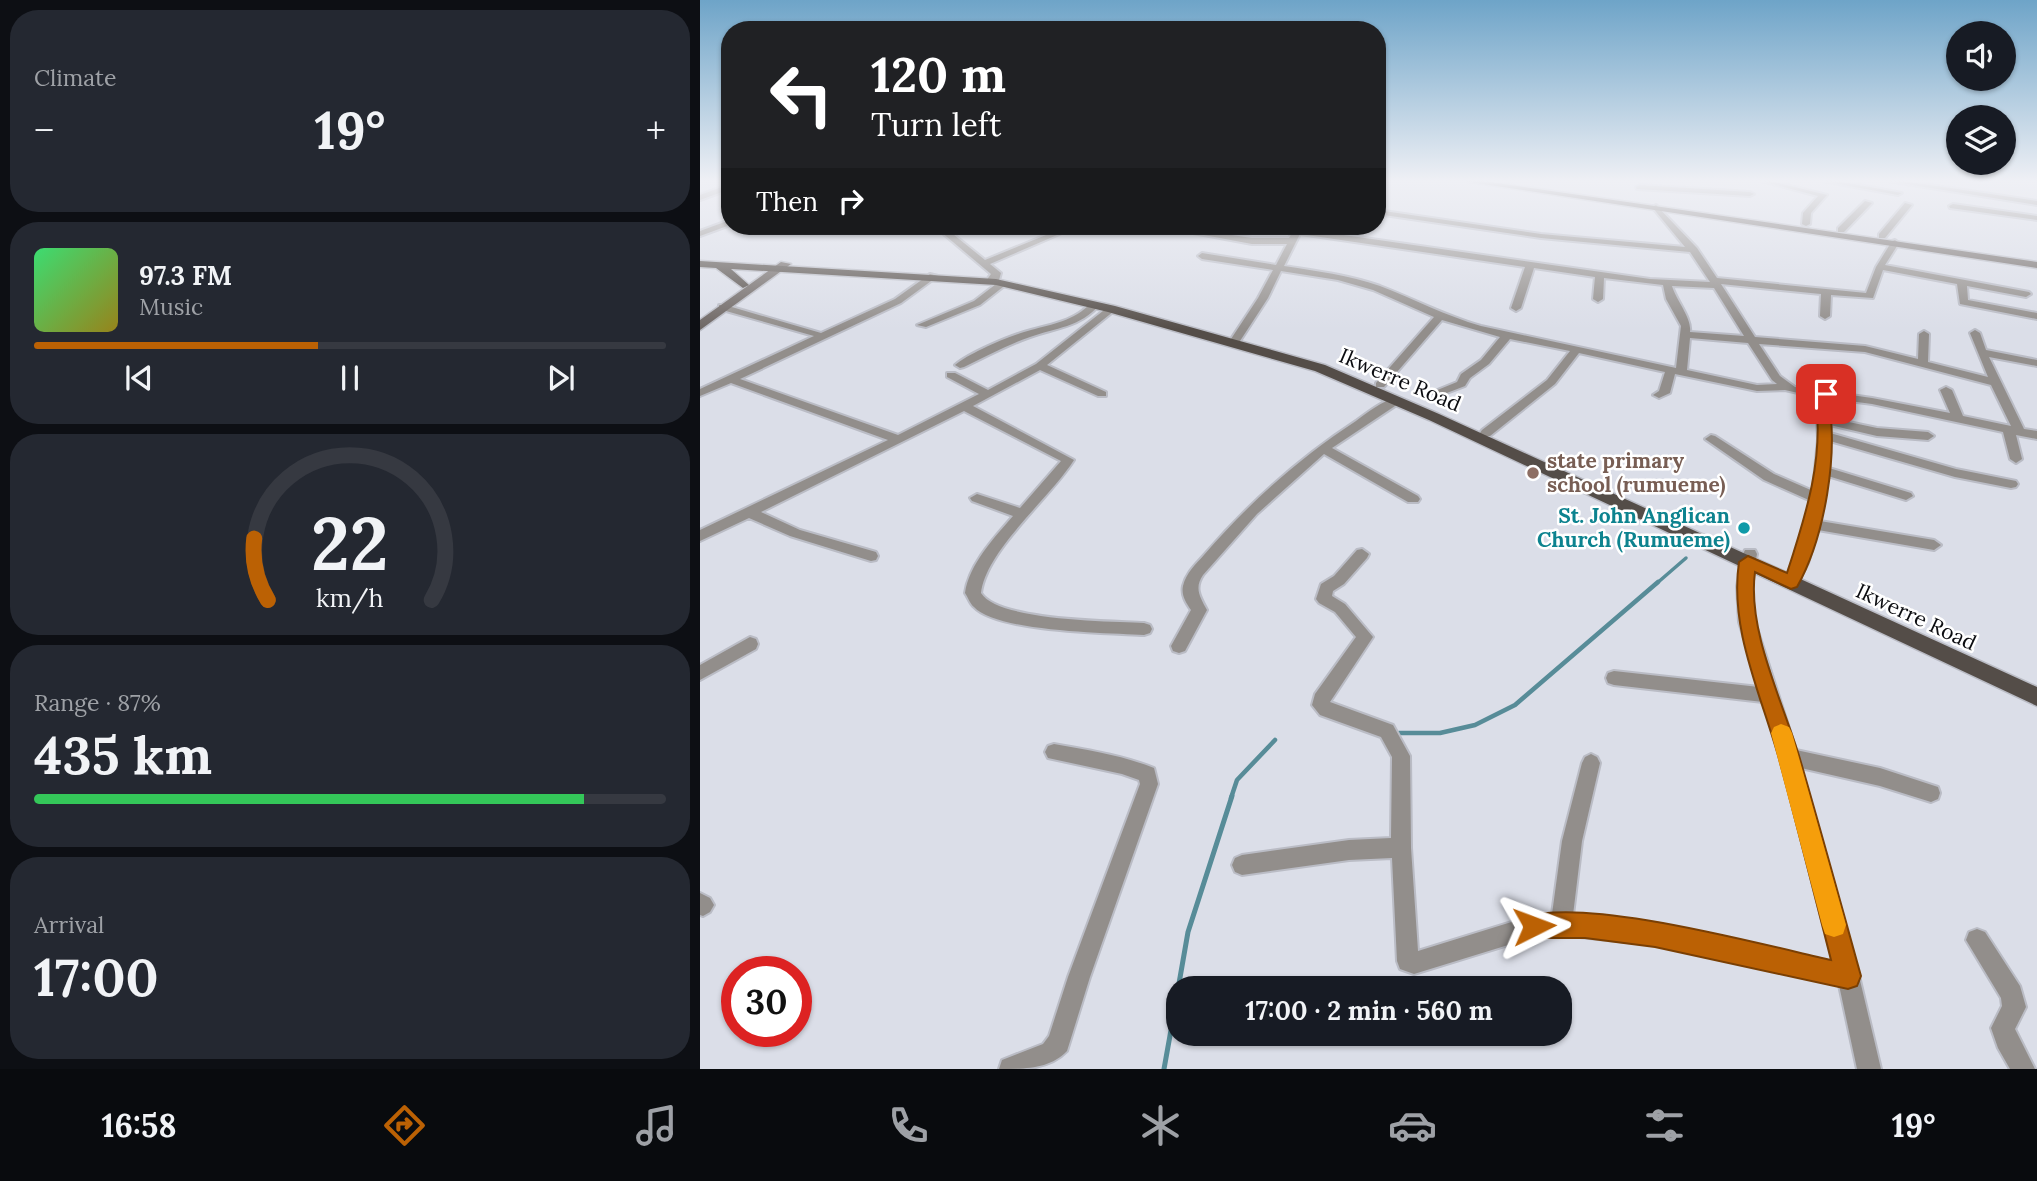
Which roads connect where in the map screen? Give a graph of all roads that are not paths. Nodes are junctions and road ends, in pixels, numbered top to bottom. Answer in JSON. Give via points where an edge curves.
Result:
{"nodes":[{"id":1,"x":1501,"y":230,"type":"edge"},
{"id":2,"x":1677,"y":230,"type":"edge"},
{"id":3,"x":1814,"y":230,"type":"edge"},
{"id":4,"x":1841,"y":230,"type":"edge"},
{"id":5,"x":1887,"y":230,"type":"edge"},
{"id":6,"x":949,"y":235,"type":"edge"},
{"id":7,"x":1052,"y":235,"type":"edge"},
{"id":8,"x":1215,"y":235,"type":"edge"},
{"id":9,"x":1296,"y":235,"type":"edge"},
{"id":10,"x":1343,"y":235,"type":"edge"},
{"id":11,"x":1882,"y":236,"type":"junction"},
{"id":12,"x":1292,"y":242,"type":"junction"},
{"id":13,"x":1895,"y":243,"type":"junction"},
{"id":14,"x":1694,"y":250,"type":"junction"},
{"id":15,"x":1202,"y":256,"type":"dead end"},
{"id":16,"x":2037,"y":259,"type":"edge"},
{"id":17,"x":700,"y":261,"type":"edge"},
{"id":18,"x":985,"y":263,"type":"junction"},
{"id":19,"x":719,"y":265,"type":"junction"},
{"id":20,"x":1530,"y":265,"type":"junction"},
{"id":21,"x":2037,"y":265,"type":"edge"},
{"id":22,"x":1279,"y":266,"type":"junction"},
{"id":23,"x":777,"y":267,"type":"junction"},
{"id":24,"x":1880,"y":267,"type":"junction"},
{"id":25,"x":1600,"y":275,"type":"junction"},
{"id":26,"x":933,"y":276,"type":"junction"},
{"id":27,"x":997,"y":281,"type":"junction"},
{"id":28,"x":1716,"y":283,"type":"junction"},
{"id":29,"x":1962,"y":283,"type":"junction"},
{"id":30,"x":1668,"y":284,"type":"junction"},
{"id":31,"x":743,"y":285,"type":"junction"},
{"id":32,"x":1826,"y":291,"type":"junction"},
{"id":33,"x":2026,"y":294,"type":"dead end"},
{"id":34,"x":1598,"y":299,"type":"dead end"},
{"id":35,"x":1094,"y":304,"type":"junction"},
{"id":36,"x":723,"y":307,"type":"junction"},
{"id":37,"x":1516,"y":308,"type":"dead end"},
{"id":38,"x":1111,"y":309,"type":"junction"},
{"id":39,"x":1440,"y":316,"type":"junction"},
{"id":40,"x":1825,"y":316,"type":"dead end"},
{"id":41,"x":2037,"y":316,"type":"edge"},
{"id":42,"x":700,"y":318,"type":"edge"},
{"id":43,"x":922,"y":325,"type":"dead end"},
{"id":44,"x":700,"y":326,"type":"edge"},
{"id":45,"x":1975,"y":333,"type":"dead end"},
{"id":46,"x":817,"y":334,"type":"dead end"},
{"id":47,"x":1924,"y":334,"type":"dead end"},
{"id":48,"x":1507,"y":335,"type":"junction"},
{"id":49,"x":1686,"y":335,"type":"junction"},
{"id":50,"x":1236,"y":339,"type":"junction"},
{"id":51,"x":1749,"y":340,"type":"junction"},
{"id":52,"x":1577,"y":349,"type":"junction"},
{"id":53,"x":1981,"y":352,"type":"junction"},
{"id":54,"x":2037,"y":363,"type":"edge"},
{"id":55,"x":960,"y":365,"type":"dead end"},
{"id":56,"x":1923,"y":365,"type":"junction"},
{"id":57,"x":1040,"y":366,"type":"junction"},
{"id":58,"x":1676,"y":370,"type":"junction"},
{"id":59,"x":951,"y":375,"type":"dead end"},
{"id":60,"x":730,"y":379,"type":"junction"},
{"id":61,"x":1997,"y":383,"type":"junction"},
{"id":62,"x":1380,"y":385,"type":"junction"},
{"id":63,"x":1786,"y":387,"type":"junction"},
{"id":64,"x":1946,"y":390,"type":"dead end"},
{"id":65,"x":700,"y":393,"type":"edge"},
{"id":66,"x":1440,"y":393,"type":"dead end"},
{"id":67,"x":988,"y":394,"type":"junction"},
{"id":68,"x":1102,"y":394,"type":"dead end"},
{"id":69,"x":1821,"y":394,"type":"junction"},
{"id":70,"x":1659,"y":395,"type":"dead end"},
{"id":71,"x":1397,"y":400,"type":"junction"},
{"id":72,"x":963,"y":407,"type":"junction"},
{"id":73,"x":1958,"y":419,"type":"junction"},
{"id":74,"x":1826,"y":421,"type":"junction"},
{"id":75,"x":2015,"y":431,"type":"junction"},
{"id":76,"x":1486,"y":433,"type":"junction"},
{"id":77,"x":2037,"y":435,"type":"edge"},
{"id":78,"x":1826,"y":436,"type":"junction"},
{"id":79,"x":1928,"y":436,"type":"dead end"},
{"id":80,"x":898,"y":439,"type":"junction"},
{"id":81,"x":1711,"y":439,"type":"dead end"},
{"id":82,"x":1326,"y":450,"type":"junction"},
{"id":83,"x":2016,"y":459,"type":"dead end"},
{"id":84,"x":1823,"y":470,"type":"junction"},
{"id":85,"x":2011,"y":484,"type":"dead end"},
{"id":86,"x":1906,"y":496,"type":"dead end"},
{"id":87,"x":977,"y":498,"type":"dead end"},
{"id":88,"x":1816,"y":498,"type":"junction"},
{"id":89,"x":1413,"y":499,"type":"dead end"},
{"id":90,"x":750,"y":513,"type":"junction"},
{"id":91,"x":1023,"y":514,"type":"junction"},
{"id":92,"x":1811,"y":524,"type":"junction"},
{"id":93,"x":700,"y":536,"type":"edge"},
{"id":94,"x":1934,"y":545,"type":"dead end"},
{"id":95,"x":1362,"y":554,"type":"dead end"},
{"id":96,"x":871,"y":556,"type":"dead end"},
{"id":97,"x":1749,"y":558,"type":"junction"},
{"id":98,"x":1793,"y":578,"type":"junction"},
{"id":99,"x":1144,"y":629,"type":"dead end"},
{"id":100,"x":750,"y":644,"type":"dead end"},
{"id":101,"x":1179,"y":646,"type":"dead end"},
{"id":102,"x":700,"y":673,"type":"edge"},
{"id":103,"x":1614,"y":678,"type":"dead end"},
{"id":104,"x":2037,"y":685,"type":"edge"},
{"id":105,"x":1769,"y":695,"type":"junction"},
{"id":106,"x":2037,"y":697,"type":"edge"},
{"id":107,"x":1054,"y":752,"type":"dead end"},
{"id":108,"x":1789,"y":757,"type":"junction"},
{"id":109,"x":1591,"y":763,"type":"dead end"},
{"id":110,"x":1931,"y":793,"type":"dead end"},
{"id":111,"x":1401,"y":848,"type":"junction"},
{"id":112,"x":1242,"y":865,"type":"dead end"},
{"id":113,"x":1561,"y":924,"type":"junction"},
{"id":114,"x":1977,"y":940,"type":"dead end"},
{"id":115,"x":1848,"y":976,"type":"junction"},
{"id":116,"x":1011,"y":1069,"type":"edge"},
{"id":117,"x":1869,"y":1069,"type":"edge"},
{"id":118,"x":2023,"y":1069,"type":"edge"}],
"edges":[{"from":1,"to":14,"type":"street"},
{"from":2,"to":14,"type":"street"},
{"from":3,"to":13,"type":"main road"},
{"from":4,"to":11,"type":"main road"},
{"from":5,"to":11,"type":"street"},
{"from":6,"to":18,"type":"street"},
{"from":7,"to":18,"type":"street"},
{"from":8,"to":12,"type":"street"},
{"from":9,"to":12,"type":"street"},
{"from":10,"to":20,"type":"street"},
{"from":11,"to":16,"type":"main road"},
{"from":12,"to":22,"type":"street"},
{"from":13,"to":21,"type":"main road"},
{"from":13,"to":24,"type":"street"},
{"from":14,"to":28,"type":"street"},
{"from":15,"to":22,"type":"street"},
{"from":17,"to":19,"type":"main road","name":"Ikwerre Road"},
{"from":17,"to":23,"type":"main road","name":"Ikwerre Road"},
{"from":18,"to":27,"type":"street","via":[[996,273]]},
{"from":19,"to":23,"type":"main road","name":"Ikwerre Road"},
{"from":19,"to":31,"type":"main road"},
{"from":20,"to":25,"type":"street"},
{"from":20,"to":37,"type":"street"},
{"from":22,"to":39,"type":"street","via":[[1356,281]]},
{"from":22,"to":50,"type":"street"},
{"from":23,"to":26,"type":"main road","name":"Ikwerre Road"},
{"from":23,"to":27,"type":"main road","name":"Ikwerre Road"},
{"from":23,"to":31,"type":"main road"},
{"from":23,"to":36,"type":"main road"},
{"from":24,"to":29,"type":"street"},
{"from":24,"to":32,"type":"street","via":[[1872,296]]},
{"from":25,"to":30,"type":"street"},
{"from":25,"to":34,"type":"street"},
{"from":26,"to":27,"type":"main road","name":"Ikwerre Road"},
{"from":26,"to":60,"type":"street","via":[[898,301]]},
{"from":27,"to":35,"type":"main road","name":"Ikwerre Road"},
{"from":27,"to":43,"type":"street","via":[[977,303]]},
{"from":27,"to":50,"type":"main road","name":"Ikwerre Road","via":[[1040,285]]},
{"from":28,"to":30,"type":"street"},
{"from":28,"to":32,"type":"street"},
{"from":28,"to":51,"type":"street"},
{"from":29,"to":33,"type":"street"},
{"from":29,"to":41,"type":"street","via":[[1963,302]]},
{"from":30,"to":49,"type":"street","via":[[1673,303],[1684,318]]},
{"from":31,"to":42,"type":"main road"},
{"from":32,"to":40,"type":"street"},
{"from":35,"to":38,"type":"main road","name":"Ikwerre Road"},
{"from":35,"to":55,"type":"street","via":[[1077,318]]},
{"from":36,"to":44,"type":"main road"},
{"from":36,"to":46,"type":"street"},
{"from":38,"to":57,"type":"street"},
{"from":38,"to":71,"type":"main road","name":"Ikwerre Road","via":[[1309,365]]},
{"from":39,"to":48,"type":"street"},
{"from":39,"to":62,"type":"street"},
{"from":45,"to":53,"type":"street"},
{"from":47,"to":56,"type":"street"},
{"from":48,"to":52,"type":"street"},
{"from":48,"to":66,"type":"street","via":[[1461,384]]},
{"from":49,"to":51,"type":"street"},
{"from":49,"to":58,"type":"street"},
{"from":50,"to":62,"type":"main road","name":"Ikwerre Road","via":[[1321,362]]},
{"from":51,"to":56,"type":"street","via":[[1865,349]]},
{"from":51,"to":63,"type":"street"},
{"from":52,"to":58,"type":"street"},
{"from":52,"to":76,"type":"street","via":[[1551,382]]},
{"from":53,"to":54,"type":"street"},
{"from":53,"to":61,"type":"street"},
{"from":56,"to":61,"type":"street"},
{"from":57,"to":67,"type":"street"},
{"from":57,"to":68,"type":"street"},
{"from":58,"to":63,"type":"street","via":[[1757,388]]},
{"from":58,"to":70,"type":"street"},
{"from":59,"to":67,"type":"street"},
{"from":60,"to":65,"type":"street"},
{"from":60,"to":80,"type":"street"},
{"from":61,"to":75,"type":"street"},
{"from":62,"to":76,"type":"main road","name":"Ikwerre Road"},
{"from":63,"to":69,"type":"street"},
{"from":64,"to":73,"type":"street"},
{"from":67,"to":72,"type":"street"},
{"from":69,"to":73,"type":"street"},
{"from":69,"to":74,"type":"street"},
{"from":71,"to":82,"type":"street"},
{"from":71,"to":97,"type":"main road","name":"Ikwerre Road"},
{"from":72,"to":80,"type":"street"},
{"from":72,"to":91,"type":"street","via":[[1068,458]]},
{"from":73,"to":75,"type":"street"},
{"from":74,"to":78,"type":"street"},
{"from":74,"to":79,"type":"street"},
{"from":75,"to":77,"type":"street"},
{"from":75,"to":83,"type":"street"},
{"from":76,"to":97,"type":"main road","name":"Ikwerre Road"},
{"from":78,"to":84,"type":"street"},
{"from":78,"to":85,"type":"street"},
{"from":80,"to":90,"type":"street"},
{"from":81,"to":88,"type":"street","via":[[1769,477]]},
{"from":82,"to":89,"type":"street"},
{"from":82,"to":101,"type":"street","via":[[1244,518],[1192,580],[1192,600],[1199,610]]},
{"from":84,"to":86,"type":"street"},
{"from":84,"to":88,"type":"street"},
{"from":87,"to":91,"type":"street"},
{"from":88,"to":92,"type":"street"},
{"from":90,"to":93,"type":"street"},
{"from":90,"to":96,"type":"street","via":[[795,533]]},
{"from":91,"to":99,"type":"street","via":[[974,584],[973,595],[980,606],[1023,621]]},
{"from":92,"to":94,"type":"street"},
{"from":92,"to":98,"type":"street"},
{"from":95,"to":111,"type":"street","via":[[1326,589],[1324,599],[1340,608],[1365,638],[1321,705],[1387,731],[1397,746],[1402,769]]},
{"from":97,"to":98,"type":"main road","name":"Ikwerre Road"},
{"from":97,"to":105,"type":"street","via":[[1744,586],[1747,622]]},
{"from":98,"to":104,"type":"main road","name":"Ikwerre Road"},
{"from":98,"to":106,"type":"main road","name":"Ikwerre Road"},
{"from":100,"to":102,"type":"street"},
{"from":103,"to":105,"type":"street"},
{"from":105,"to":108,"type":"street"},
{"from":107,"to":116,"type":"street","via":[[1122,765],[1146,774],[1149,783],[1059,1043],[1051,1053]]},
{"from":108,"to":110,"type":"street"},
{"from":108,"to":115,"type":"street"},
{"from":109,"to":113,"type":"street","via":[[1572,841]]},
{"from":111,"to":112,"type":"street","via":[[1349,850]]},
{"from":111,"to":113,"type":"street","via":[[1410,963],[1534,926]]},
{"from":113,"to":115,"type":"street","via":[[1655,934]]},
{"from":114,"to":118,"type":"street","via":[[2012,994],[2014,1007],[2004,1028]]},
{"from":115,"to":117,"type":"street"}]}
